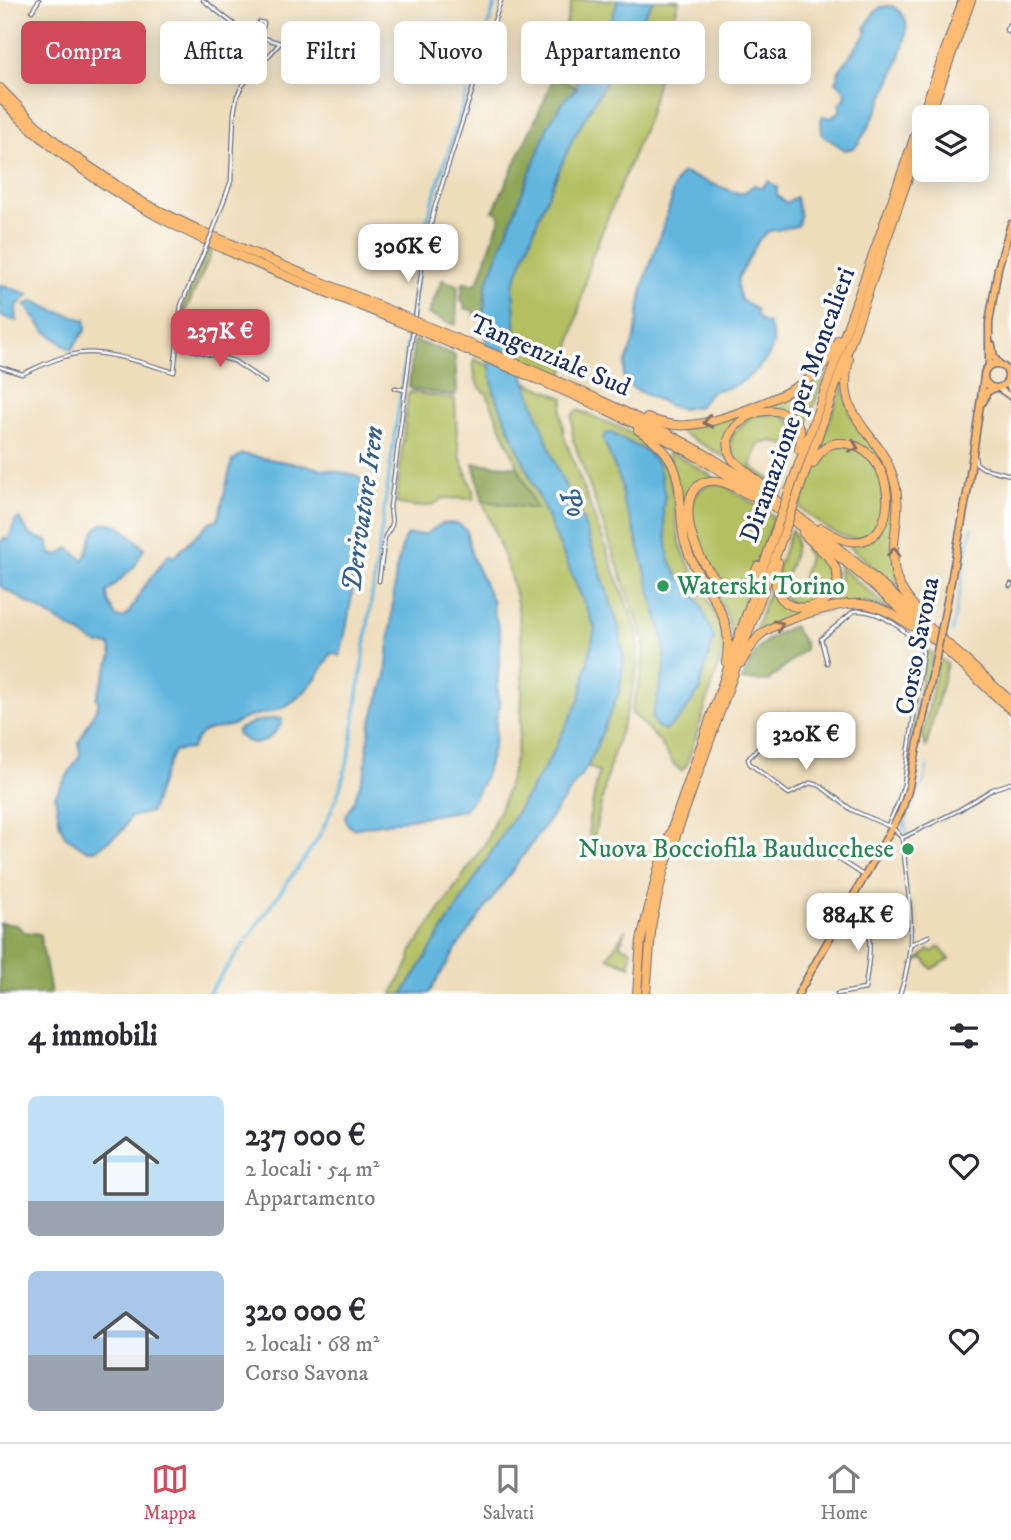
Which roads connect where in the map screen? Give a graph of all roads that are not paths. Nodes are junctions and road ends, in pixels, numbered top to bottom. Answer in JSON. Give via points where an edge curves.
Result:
{"nodes":[{"id":1,"x":39,"y":0,"type":"edge"},
{"id":2,"x":203,"y":0,"type":"edge"},
{"id":3,"x":501,"y":0,"type":"edge"},
{"id":4,"x":967,"y":1,"type":"edge"},
{"id":5,"x":32,"y":11,"type":"dead end"},
{"id":6,"x":229,"y":21,"type":"edge"},
{"id":7,"x":495,"y":21,"type":"edge"},
{"id":8,"x":1009,"y":24,"type":"dead end"},
{"id":9,"x":1011,"y":33,"type":"edge"},
{"id":10,"x":267,"y":38,"type":"edge"},
{"id":11,"x":267,"y":58,"type":"edge"},
{"id":12,"x":244,"y":84,"type":"edge"},
{"id":13,"x":475,"y":84,"type":"edge"},
{"id":14,"x":0,"y":89,"type":"edge"},
{"id":15,"x":0,"y":98,"type":"edge"},
{"id":16,"x":933,"y":105,"type":"edge"},
{"id":17,"x":912,"y":166,"type":"edge"},
{"id":18,"x":1011,"y":224,"type":"edge"},
{"id":19,"x":1011,"y":238,"type":"edge"},
{"id":20,"x":853,"y":313,"type":"junction"},
{"id":21,"x":402,"y":320,"type":"junction"},
{"id":22,"x":856,"y":324,"type":"junction"},
{"id":23,"x":178,"y":346,"type":"junction"},
{"id":24,"x":1000,"y":365,"type":"junction"},
{"id":25,"x":0,"y":366,"type":"edge"},
{"id":26,"x":989,"y":366,"type":"junction"},
{"id":27,"x":984,"y":377,"type":"junction"},
{"id":28,"x":265,"y":382,"type":"dead end"},
{"id":29,"x":1007,"y":382,"type":"junction"},
{"id":30,"x":395,"y":388,"type":"dead end"},
{"id":31,"x":996,"y":388,"type":"junction"},
{"id":32,"x":407,"y":390,"type":"junction"},
{"id":33,"x":1011,"y":391,"type":"edge"},
{"id":34,"x":1011,"y":397,"type":"edge"},
{"id":35,"x":602,"y":404,"type":"junction"},
{"id":36,"x":632,"y":426,"type":"junction"},
{"id":37,"x":975,"y":453,"type":"junction"},
{"id":38,"x":720,"y":463,"type":"junction"},
{"id":39,"x":984,"y":468,"type":"junction"},
{"id":40,"x":974,"y":470,"type":"junction"},
{"id":41,"x":1011,"y":475,"type":"edge"},
{"id":42,"x":803,"y":478,"type":"junction"},
{"id":43,"x":793,"y":482,"type":"junction"},
{"id":44,"x":765,"y":487,"type":"junction"},
{"id":45,"x":752,"y":496,"type":"junction"},
{"id":46,"x":821,"y":528,"type":"junction"},
{"id":47,"x":780,"y":530,"type":"junction"},
{"id":48,"x":803,"y":533,"type":"junction"},
{"id":49,"x":839,"y":557,"type":"junction"},
{"id":50,"x":379,"y":582,"type":"dead end"},
{"id":51,"x":919,"y":613,"type":"junction"},
{"id":52,"x":937,"y":644,"type":"junction"},
{"id":53,"x":954,"y":650,"type":"junction"},
{"id":54,"x":827,"y":663,"type":"dead end"},
{"id":55,"x":735,"y":671,"type":"junction"},
{"id":56,"x":1011,"y":701,"type":"edge"},
{"id":57,"x":715,"y":706,"type":"junction"},
{"id":58,"x":1011,"y":710,"type":"edge"},
{"id":59,"x":791,"y":714,"type":"dead end"},
{"id":60,"x":1011,"y":783,"type":"edge"},
{"id":61,"x":676,"y":825,"type":"junction"},
{"id":62,"x":890,"y":827,"type":"junction"},
{"id":63,"x":906,"y":836,"type":"junction"},
{"id":64,"x":822,"y":848,"type":"dead end"},
{"id":65,"x":864,"y":876,"type":"junction"},
{"id":66,"x":846,"y":906,"type":"junction"},
{"id":67,"x":929,"y":936,"type":"dead end"},
{"id":68,"x":911,"y":944,"type":"junction"},
{"id":69,"x":637,"y":994,"type":"edge"},
{"id":70,"x":646,"y":994,"type":"edge"},
{"id":71,"x":798,"y":994,"type":"edge"},
{"id":72,"x":836,"y":994,"type":"edge"},
{"id":73,"x":900,"y":994,"type":"edge"}],
"edges":[{"from":1,"to":5,"type":"street"},
{"from":2,"to":6,"type":"street"},
{"from":3,"to":7,"type":"street"},
{"from":4,"to":16,"type":"highway"},
{"from":4,"to":20,"type":"highway","name":"Diramazione per Moncalieri","via":[[953,29]]},
{"from":8,"to":9,"type":"street","via":[[1006,30]]},
{"from":10,"to":11,"type":"street","bridge":true,"via":[[281,43]]},
{"from":12,"to":23,"type":"street","bridge":true,"via":[[234,113],[231,181],[181,305]]},
{"from":13,"to":32,"type":"street","via":[[430,225]]},
{"from":14,"to":21,"type":"highway","name":"Tangenziale Sud","via":[[59,145],[140,201]]},
{"from":15,"to":21,"type":"highway","name":"Tangenziale Sud","via":[[64,157],[136,206],[180,229]]},
{"from":17,"to":22,"type":"highway","name":"Diramazione per Moncalieri"},
{"from":18,"to":26,"type":"main road","name":"Corso Savona","via":[[989,323]]},
{"from":19,"to":24,"type":"main road","via":[[992,331],[994,357]]},
{"from":20,"to":35,"type":"highway","one_way":true,"via":[[830,356],[810,378],[719,419],[672,425]]},
{"from":20,"to":43,"type":"highway","name":"Diramazione per Moncalieri"},
{"from":21,"to":35,"type":"highway","name":"Tangenziale Sud","bridge":true},
{"from":22,"to":42,"type":"highway","name":"Diramazione per Moncalieri"},
{"from":51,"to":22,"type":"highway","one_way":true,"via":[[895,572],[898,503],[893,477],[847,400],[846,372]]},
{"from":23,"to":25,"type":"street","via":[[174,372],[87,353],[53,360],[22,374]]},
{"from":23,"to":28,"type":"street","via":[[234,361]]},
{"from":24,"to":26,"type":"main road"},
{"from":24,"to":29,"type":"main road","via":[[1007,372]]},
{"from":26,"to":27,"type":"main road","name":"Corso Savona"},
{"from":27,"to":31,"type":"main road","via":[[987,385]]},
{"from":27,"to":40,"type":"main road","name":"Corso Savona"},
{"from":29,"to":31,"type":"main road"},
{"from":29,"to":33,"type":"street"},
{"from":30,"to":32,"type":"street"},
{"from":31,"to":34,"type":"street"},
{"from":31,"to":37,"type":"main road","name":"Corso Savona","via":[[984,397]]},
{"from":32,"to":50,"type":"street","via":[[390,507],[392,525],[385,537]]},
{"from":35,"to":36,"type":"highway"},
{"from":35,"to":38,"type":"highway","name":"Tangenziale Sud","via":[[664,431]]},
{"from":35,"to":49,"type":"highway","name":"Tangenziale Sud","via":[[717,469]]},
{"from":36,"to":45,"type":"highway"},
{"from":36,"to":57,"type":"highway","via":[[660,446],[671,462],[678,479],[687,547],[725,618],[728,652]]},
{"from":37,"to":39,"type":"street","via":[[976,463]]},
{"from":37,"to":40,"type":"main road","name":"Corso Savona"},
{"from":38,"to":44,"type":"highway"},
{"from":38,"to":53,"type":"highway","name":"Tangenziale Sud","via":[[824,536]]},
{"from":39,"to":40,"type":"street"},
{"from":39,"to":41,"type":"street"},
{"from":40,"to":62,"type":"main road","name":"Corso Savona","bridge":true,"via":[[908,791]]},
{"from":42,"to":46,"type":"highway","one_way":true,"via":[[821,451],[839,443],[869,454],[885,479],[886,510],[870,537],[848,541]]},
{"from":42,"to":47,"type":"highway","name":"Diramazione per Moncalieri","bridge":true},
{"from":43,"to":44,"type":"highway","via":[[800,430],[786,414],[764,411],[741,421],[728,444],[733,460]]},
{"from":43,"to":47,"type":"highway","name":"Diramazione per Moncalieri","bridge":true},
{"from":44,"to":46,"type":"highway"},
{"from":45,"to":47,"type":"highway","via":[[716,481],[693,492],[689,520],[695,546],[712,576],[722,584],[742,584],[755,573]]},
{"from":45,"to":48,"type":"highway"},
{"from":46,"to":51,"type":"highway"},
{"from":47,"to":48,"type":"highway","via":[[783,547],[774,579],[776,592],[788,604],[808,607],[831,596],[837,574],[831,560]]},
{"from":47,"to":55,"type":"highway","name":"Diramazione per Moncalieri"},
{"from":47,"to":57,"type":"highway","name":"Diramazione per Moncalieri"},
{"from":48,"to":49,"type":"highway"},
{"from":49,"to":52,"type":"highway","name":"Tangenziale Sud"},
{"from":51,"to":53,"type":"highway"},
{"from":55,"to":52,"type":"highway","one_way":true,"via":[[753,644],[773,626],[844,604],[879,608]]},
{"from":52,"to":58,"type":"highway","name":"Tangenziale Sud"},
{"from":53,"to":56,"type":"highway","name":"Tangenziale Sud"},
{"from":54,"to":62,"type":"street","name":"Corso Savona","via":[[822,637],[854,611],[883,616],[923,652],[904,784]]},
{"from":55,"to":61,"type":"highway","name":"Diramazione per Moncalieri"},
{"from":57,"to":61,"type":"highway","name":"Diramazione per Moncalieri"},
{"from":59,"to":62,"type":"street","via":[[747,762],[789,794],[814,783],[858,814]]},
{"from":60,"to":63,"type":"street"},
{"from":61,"to":69,"type":"highway","via":[[648,904]]},
{"from":61,"to":70,"type":"highway","via":[[655,906]]},
{"from":62,"to":63,"type":"street"},
{"from":62,"to":65,"type":"main road","name":"Corso Savona"},
{"from":63,"to":68,"type":"street"},
{"from":64,"to":65,"type":"street"},
{"from":65,"to":66,"type":"main road","name":"Corso Savona"},
{"from":66,"to":71,"type":"main road","name":"Corso Savona"},
{"from":66,"to":72,"type":"street","via":[[864,915],[871,945],[865,989]]},
{"from":67,"to":68,"type":"street"},
{"from":68,"to":73,"type":"street"}]}
